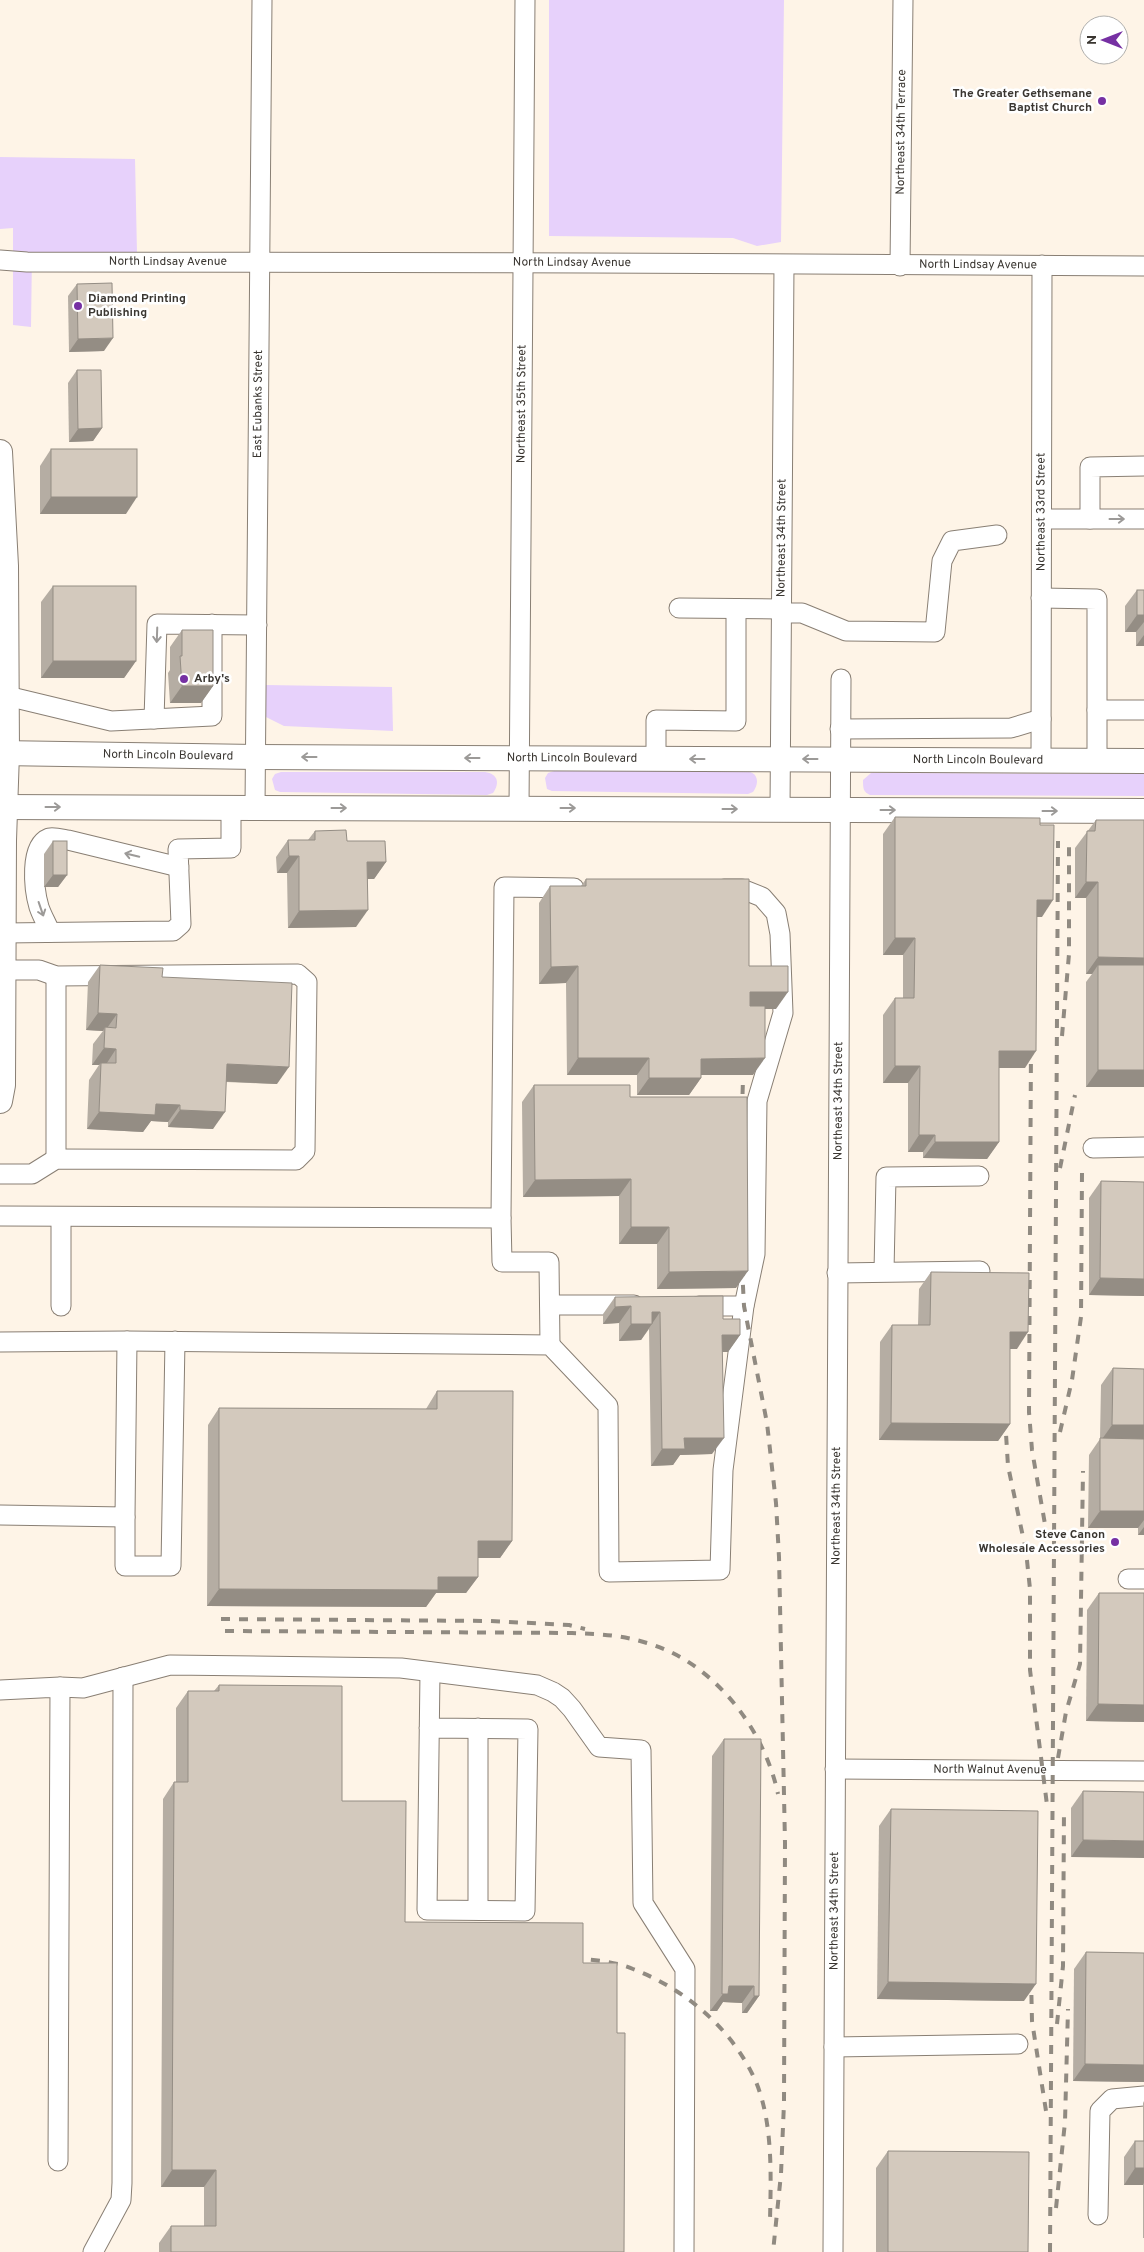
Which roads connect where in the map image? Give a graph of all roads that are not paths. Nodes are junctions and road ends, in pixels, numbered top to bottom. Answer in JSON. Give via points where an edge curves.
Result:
{"nodes":[{"id":1,"x":262,"y":0,"type":"edge"},
{"id":2,"x":525,"y":0,"type":"edge"},
{"id":3,"x":903,"y":0,"type":"edge"},
{"id":4,"x":0,"y":260,"type":"edge"},
{"id":5,"x":260,"y":261,"type":"junction"},
{"id":6,"x":522,"y":261,"type":"junction"},
{"id":7,"x":784,"y":265,"type":"junction"},
{"id":8,"x":1042,"y":265,"type":"junction"},
{"id":9,"x":900,"y":266,"type":"junction"},
{"id":10,"x":1144,"y":266,"type":"edge"},
{"id":11,"x":0,"y":452,"type":"edge"},
{"id":12,"x":1144,"y":466,"type":"edge"},
{"id":13,"x":1042,"y":519,"type":"junction"},
{"id":14,"x":1090,"y":519,"type":"junction"},
{"id":15,"x":1144,"y":519,"type":"edge"},
{"id":16,"x":997,"y":535,"type":"dead end"},
{"id":17,"x":1041,"y":598,"type":"junction"},
{"id":18,"x":679,"y":608,"type":"dead end"},
{"id":19,"x":736,"y":608,"type":"junction"},
{"id":20,"x":781,"y":611,"type":"junction"},
{"id":21,"x":212,"y":624,"type":"junction"},
{"id":22,"x":257,"y":625,"type":"junction"},
{"id":23,"x":841,"y":679,"type":"dead end"},
{"id":24,"x":6,"y":696,"type":"junction"},
{"id":25,"x":1097,"y":710,"type":"junction"},
{"id":26,"x":1144,"y":710,"type":"edge"},
{"id":27,"x":1041,"y":719,"type":"junction"},
{"id":28,"x":154,"y":720,"type":"junction"},
{"id":29,"x":840,"y":729,"type":"junction"},
{"id":30,"x":3,"y":753,"type":"edge"},
{"id":31,"x":256,"y":757,"type":"junction"},
{"id":32,"x":520,"y":758,"type":"junction"},
{"id":33,"x":656,"y":759,"type":"junction"},
{"id":34,"x":780,"y":759,"type":"junction"},
{"id":35,"x":840,"y":759,"type":"junction"},
{"id":36,"x":1041,"y":760,"type":"junction"},
{"id":37,"x":1097,"y":760,"type":"junction"},
{"id":38,"x":1144,"y":761,"type":"edge"},
{"id":39,"x":2,"y":807,"type":"edge"},
{"id":40,"x":231,"y":808,"type":"junction"},
{"id":41,"x":255,"y":808,"type":"junction"},
{"id":42,"x":519,"y":808,"type":"junction"},
{"id":43,"x":780,"y":810,"type":"junction"},
{"id":44,"x":839,"y":810,"type":"junction"},
{"id":45,"x":1144,"y":811,"type":"edge"},
{"id":46,"x":179,"y":867,"type":"junction"},
{"id":47,"x":594,"y":888,"type":"edge"},
{"id":48,"x":703,"y":888,"type":"edge"},
{"id":49,"x":50,"y":932,"type":"junction"},
{"id":50,"x":4,"y":933,"type":"junction"},
{"id":51,"x":4,"y":970,"type":"junction"},
{"id":52,"x":56,"y":976,"type":"junction"},
{"id":53,"x":0,"y":1101,"type":"edge"},
{"id":54,"x":1144,"y":1147,"type":"edge"},
{"id":55,"x":1093,"y":1148,"type":"dead end"},
{"id":56,"x":56,"y":1159,"type":"junction"},
{"id":57,"x":0,"y":1174,"type":"edge"},
{"id":58,"x":979,"y":1176,"type":"dead end"},
{"id":59,"x":0,"y":1216,"type":"edge"},
{"id":60,"x":61,"y":1217,"type":"junction"},
{"id":61,"x":501,"y":1218,"type":"junction"},
{"id":62,"x":980,"y":1271,"type":"edge"},
{"id":63,"x":884,"y":1272,"type":"junction"},
{"id":64,"x":837,"y":1273,"type":"junction"},
{"id":65,"x":550,"y":1305,"type":"junction"},
{"id":66,"x":656,"y":1305,"type":"edge"},
{"id":67,"x":61,"y":1306,"type":"dead end"},
{"id":68,"x":686,"y":1306,"type":"edge"},
{"id":69,"x":744,"y":1306,"type":"junction"},
{"id":70,"x":127,"y":1341,"type":"junction"},
{"id":71,"x":175,"y":1341,"type":"junction"},
{"id":72,"x":0,"y":1342,"type":"edge"},
{"id":73,"x":550,"y":1345,"type":"junction"},
{"id":74,"x":0,"y":1516,"type":"edge"},
{"id":75,"x":125,"y":1517,"type":"junction"},
{"id":76,"x":430,"y":1672,"type":"junction"},
{"id":77,"x":123,"y":1677,"type":"junction"},
{"id":78,"x":60,"y":1687,"type":"junction"},
{"id":79,"x":0,"y":1690,"type":"edge"},
{"id":80,"x":429,"y":1728,"type":"junction"},
{"id":81,"x":478,"y":1728,"type":"junction"},
{"id":82,"x":835,"y":1769,"type":"junction"},
{"id":83,"x":1144,"y":1771,"type":"edge"},
{"id":84,"x":478,"y":1910,"type":"junction"},
{"id":85,"x":1018,"y":2044,"type":"dead end"},
{"id":86,"x":834,"y":2046,"type":"junction"},
{"id":87,"x":1144,"y":2096,"type":"edge"},
{"id":88,"x":58,"y":2161,"type":"dead end"},
{"id":89,"x":1098,"y":2215,"type":"dead end"},
{"id":90,"x":93,"y":2252,"type":"edge"},
{"id":91,"x":684,"y":2252,"type":"edge"},
{"id":92,"x":833,"y":2252,"type":"edge"}],
"edges":[{"from":1,"to":5,"type":"street","name":"East Eubanks Street"},
{"from":2,"to":6,"type":"street","name":"Northeast 35th Street"},
{"from":3,"to":9,"type":"street","name":"Northeast 34th Terrace"},
{"from":4,"to":5,"type":"street","name":"North Lindsay Avenue"},
{"from":5,"to":6,"type":"street","name":"North Lindsay Avenue"},
{"from":5,"to":22,"type":"street","name":"East Eubanks Street"},
{"from":6,"to":7,"type":"street","name":"North Lindsay Avenue"},
{"from":6,"to":32,"type":"street","name":"Northeast 35th Street"},
{"from":7,"to":9,"type":"street","name":"North Lindsay Avenue"},
{"from":7,"to":20,"type":"street","name":"Northeast 34th Street"},
{"from":8,"to":9,"type":"street","name":"North Lindsay Avenue"},
{"from":8,"to":10,"type":"street","name":"North Lindsay Avenue"},
{"from":8,"to":13,"type":"street","name":"Northeast 33rd Street"},
{"from":11,"to":24,"type":"main road","via":[[6,566]]},
{"from":12,"to":14,"type":"street","via":[[1090,467]]},
{"from":13,"to":14,"type":"street"},
{"from":13,"to":17,"type":"street","name":"Northeast 33rd Street"},
{"from":14,"to":15,"type":"street","one_way":true},
{"from":16,"to":20,"type":"street","via":[[952,541],[942,561],[936,632],[846,631],[802,612]]},
{"from":17,"to":25,"type":"street","via":[[1098,599]]},
{"from":17,"to":27,"type":"street","name":"Northeast 33rd Street"},
{"from":18,"to":19,"type":"street"},
{"from":19,"to":20,"type":"street"},
{"from":19,"to":33,"type":"street","via":[[736,721],[656,720]]},
{"from":20,"to":34,"type":"street","name":"Northeast 34th Street"},
{"from":21,"to":22,"type":"street"},
{"from":21,"to":28,"type":"street","via":[[212,716]]},
{"from":21,"to":28,"type":"street","one_way":true,"via":[[157,624]]},
{"from":22,"to":31,"type":"street","name":"East Eubanks Street"},
{"from":23,"to":29,"type":"street","name":"Northeast 34th Street"},
{"from":24,"to":28,"type":"street","via":[[111,721]]},
{"from":24,"to":30,"type":"main road"},
{"from":25,"to":26,"type":"street"},
{"from":25,"to":37,"type":"street"},
{"from":27,"to":29,"type":"street","via":[[1011,728]]},
{"from":27,"to":36,"type":"street","name":"Northeast 33rd Street"},
{"from":29,"to":35,"type":"street","name":"Northeast 34th Street"},
{"from":30,"to":31,"type":"main road","name":"North Lincoln Boulevard"},
{"from":30,"to":39,"type":"main road"},
{"from":32,"to":31,"type":"main road","name":"North Lincoln Boulevard","one_way":true},
{"from":31,"to":41,"type":"street","name":"East Eubanks Street"},
{"from":32,"to":33,"type":"main road","name":"North Lincoln Boulevard"},
{"from":32,"to":42,"type":"street","name":"Northeast 35th Street"},
{"from":34,"to":33,"type":"main road","name":"North Lincoln Boulevard","one_way":true},
{"from":35,"to":34,"type":"main road","name":"North Lincoln Boulevard","one_way":true},
{"from":34,"to":43,"type":"street","name":"Northeast 34th Street"},
{"from":35,"to":36,"type":"main road","name":"North Lincoln Boulevard"},
{"from":35,"to":44,"type":"street","name":"Northeast 34th Street"},
{"from":36,"to":37,"type":"main road","name":"North Lincoln Boulevard"},
{"from":37,"to":38,"type":"main road","name":"North Lincoln Boulevard"},
{"from":39,"to":40,"type":"main road","one_way":true},
{"from":39,"to":50,"type":"main road"},
{"from":40,"to":41,"type":"main road"},
{"from":40,"to":46,"type":"street","via":[[230,848],[178,849]]},
{"from":41,"to":42,"type":"main road","one_way":true},
{"from":42,"to":43,"type":"main road","one_way":true},
{"from":43,"to":44,"type":"main road"},
{"from":44,"to":45,"type":"main road","one_way":true},
{"from":44,"to":64,"type":"street","name":"Northeast 34th Street"},
{"from":46,"to":49,"type":"street","via":[[181,924],[173,931]]},
{"from":46,"to":49,"type":"street","one_way":true,"via":[[68,840],[52,837],[45,840],[36,856],[35,882],[39,907]]},
{"from":47,"to":61,"type":"street","via":[[504,887]]},
{"from":48,"to":69,"type":"street","via":[[742,889],[762,897],[776,913],[780,934],[783,1013],[757,1101],[755,1254]]},
{"from":49,"to":50,"type":"street"},
{"from":50,"to":51,"type":"main road"},
{"from":51,"to":52,"type":"street","via":[[39,970]]},
{"from":51,"to":53,"type":"main road"},
{"from":52,"to":56,"type":"street"},
{"from":52,"to":56,"type":"street","via":[[298,974],[307,982],[304,1151],[296,1160]]},
{"from":54,"to":55,"type":"street"},
{"from":56,"to":57,"type":"street","via":[[32,1174]]},
{"from":58,"to":63,"type":"street","via":[[886,1176]]},
{"from":59,"to":60,"type":"street"},
{"from":60,"to":61,"type":"street"},
{"from":60,"to":67,"type":"street"},
{"from":61,"to":65,"type":"street","via":[[502,1262],[550,1262]]},
{"from":62,"to":63,"type":"street"},
{"from":63,"to":64,"type":"street"},
{"from":64,"to":82,"type":"street","name":"Northeast 34th Street"},
{"from":65,"to":66,"type":"street"},
{"from":65,"to":73,"type":"street"},
{"from":68,"to":69,"type":"street"},
{"from":69,"to":73,"type":"street","via":[[723,1470],[720,1570],[608,1572],[608,1406]]},
{"from":70,"to":71,"type":"street"},
{"from":70,"to":72,"type":"street"},
{"from":70,"to":75,"type":"street"},
{"from":71,"to":73,"type":"street"},
{"from":71,"to":75,"type":"street","via":[[172,1566],[125,1566]]},
{"from":74,"to":75,"type":"street"},
{"from":76,"to":77,"type":"street","via":[[401,1668],[170,1665]]},
{"from":76,"to":80,"type":"street"},
{"from":76,"to":91,"type":"street","via":[[537,1685],[562,1698],[599,1747],[641,1750],[643,1902],[685,1969]]},
{"from":77,"to":78,"type":"street","via":[[82,1688]]},
{"from":77,"to":90,"type":"street","via":[[122,2184],[121,2200]]},
{"from":78,"to":79,"type":"street"},
{"from":78,"to":88,"type":"street"},
{"from":80,"to":81,"type":"street"},
{"from":80,"to":84,"type":"street","via":[[427,1910]]},
{"from":81,"to":84,"type":"street"},
{"from":81,"to":84,"type":"street","via":[[528,1728],[525,1910]]},
{"from":82,"to":83,"type":"street","name":"North Walnut Avenue"},
{"from":82,"to":86,"type":"street","name":"Northeast 34th Street"},
{"from":85,"to":86,"type":"street"},
{"from":86,"to":92,"type":"street","name":"Northeast 34th Street"},
{"from":87,"to":89,"type":"street","via":[[1112,2099],[1100,2110]]}]}
